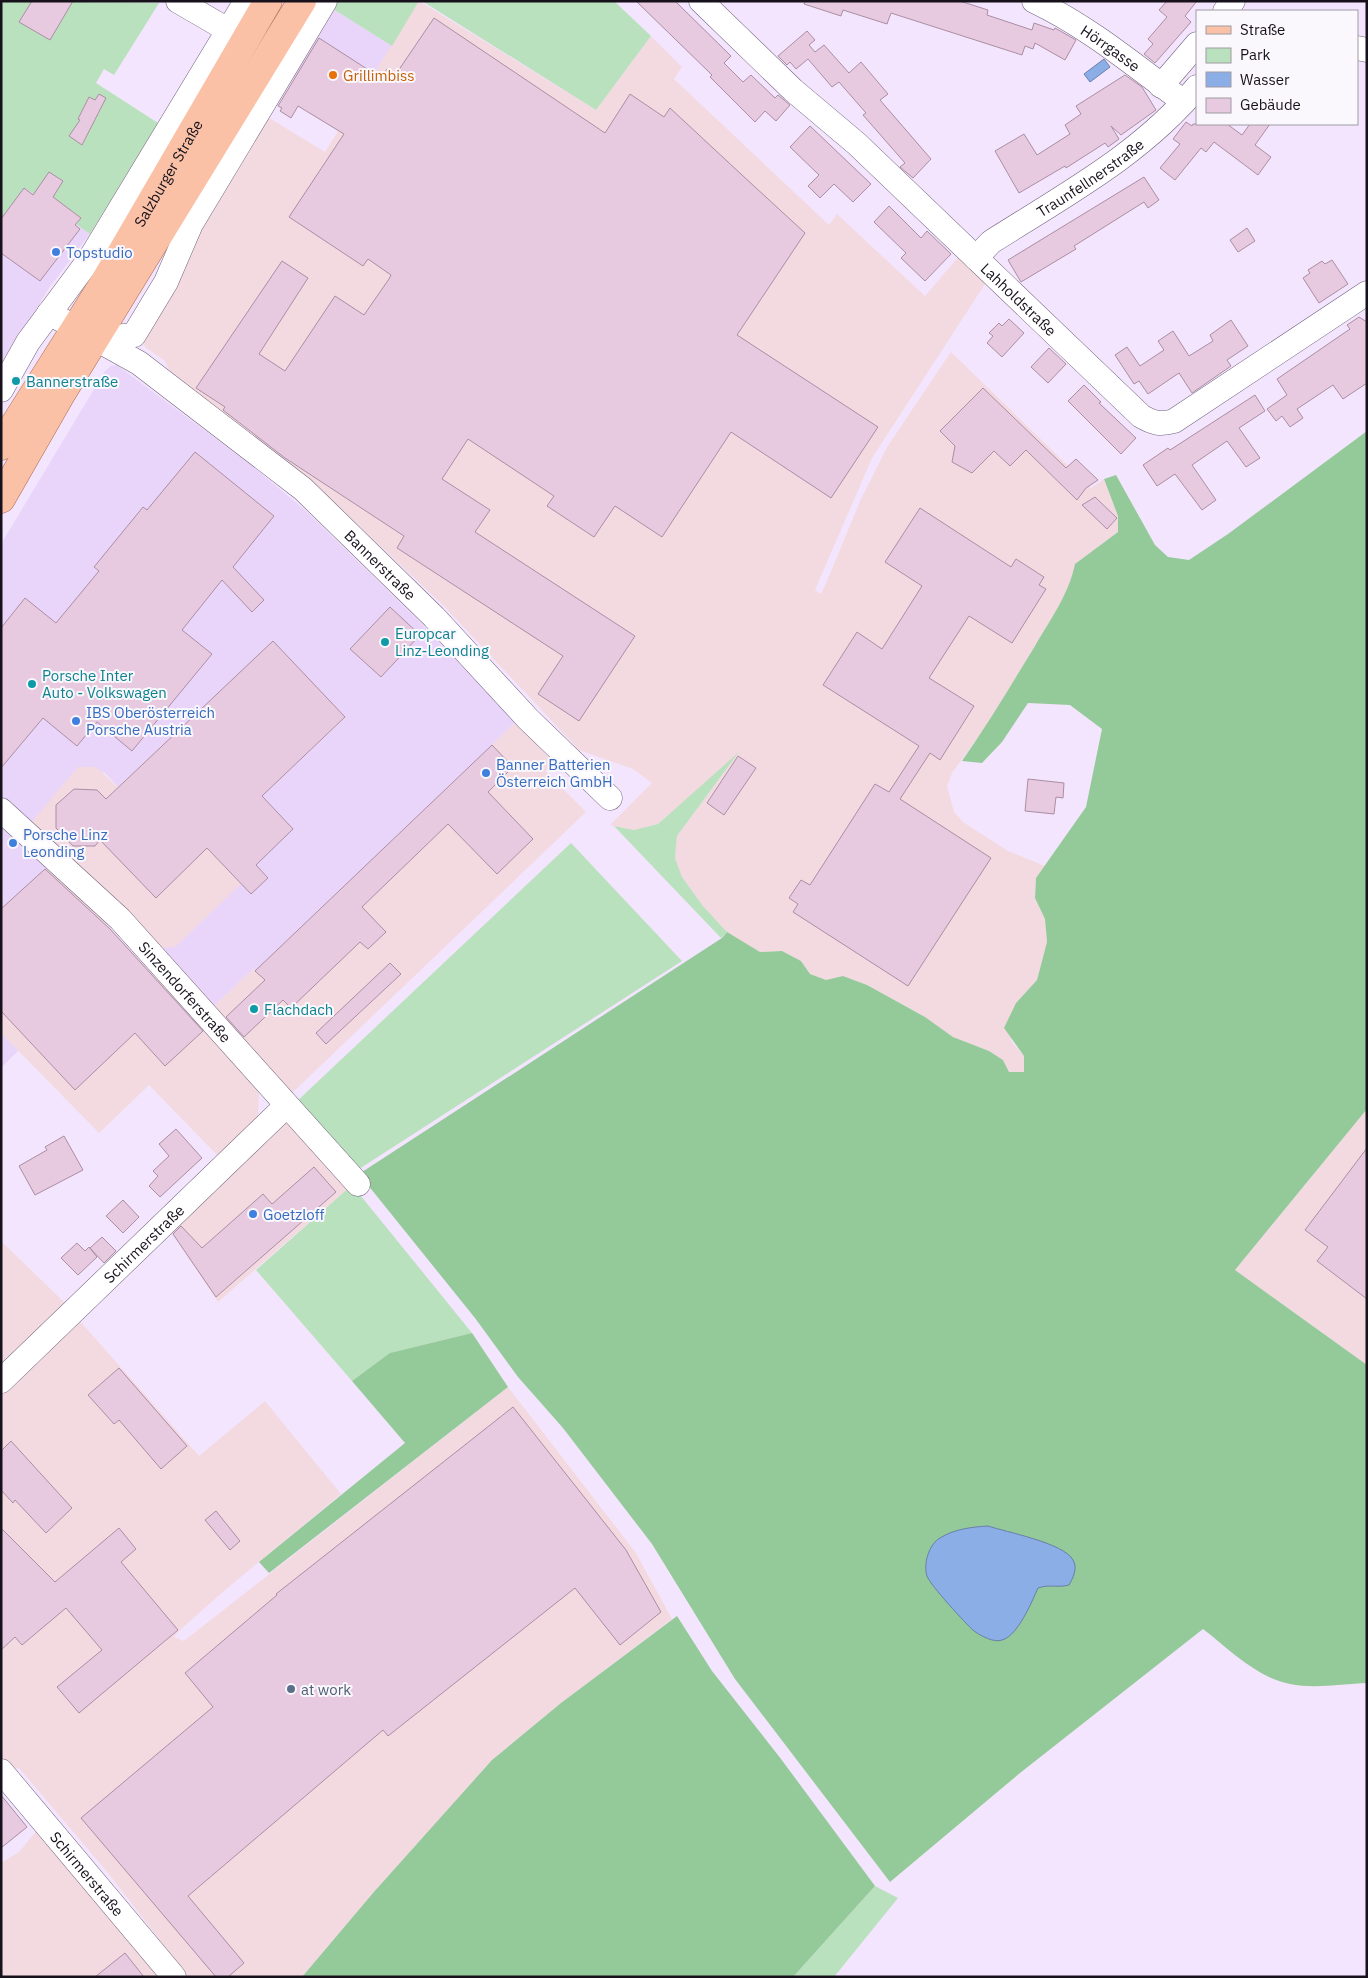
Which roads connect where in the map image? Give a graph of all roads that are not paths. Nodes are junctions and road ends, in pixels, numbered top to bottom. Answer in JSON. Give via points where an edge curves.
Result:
{"nodes":[{"id":1,"x":178,"y":1,"type":"edge"},
{"id":2,"x":246,"y":1,"type":"edge"},
{"id":3,"x":268,"y":1,"type":"edge"},
{"id":4,"x":302,"y":1,"type":"edge"},
{"id":5,"x":325,"y":1,"type":"edge"},
{"id":6,"x":701,"y":1,"type":"edge"},
{"id":7,"x":1034,"y":1,"type":"edge"},
{"id":8,"x":228,"y":30,"type":"junction"},
{"id":9,"x":1196,"y":45,"type":"edge"},
{"id":10,"x":1161,"y":86,"type":"junction"},
{"id":11,"x":1190,"y":95,"type":"edge"},
{"id":12,"x":976,"y":258,"type":"junction"},
{"id":13,"x":1367,"y":293,"type":"edge"},
{"id":14,"x":49,"y":313,"type":"junction"},
{"id":15,"x":86,"y":333,"type":"junction"},
{"id":16,"x":1,"y":390,"type":"edge"},
{"id":17,"x":1,"y":446,"type":"edge"},
{"id":18,"x":1,"y":499,"type":"edge"},
{"id":19,"x":610,"y":798,"type":"dead end"},
{"id":20,"x":1,"y":810,"type":"edge"},
{"id":21,"x":286,"y":1106,"type":"junction"},
{"id":22,"x":358,"y":1184,"type":"dead end"},
{"id":23,"x":1,"y":1381,"type":"edge"},
{"id":24,"x":1,"y":1771,"type":"edge"},
{"id":25,"x":174,"y":1977,"type":"edge"}],
"edges":[{"from":1,"to":8,"type":"street"},
{"from":2,"to":8,"type":"street","name":"Salzburger Straße"},
{"from":3,"to":15,"type":"main road","name":"Salzburger Straße","via":[[104,282]]},
{"from":4,"to":15,"type":"main road","name":"Salzburger Straße"},
{"from":5,"to":15,"type":"street","via":[[191,224],[166,282],[134,335]]},
{"from":6,"to":12,"type":"street","name":"Lahholdstraße"},
{"from":7,"to":10,"type":"street","name":"Hörrgasse","via":[[1105,42]]},
{"from":8,"to":14,"type":"street","name":"Salzburger Straße","via":[[91,257]]},
{"from":9,"to":10,"type":"street"},
{"from":10,"to":11,"type":"street","name":"Hörrgasse"},
{"from":11,"to":12,"type":"street","name":"Traunfellnerstraße","via":[[1134,148],[991,242]]},
{"from":12,"to":13,"type":"street","name":"Lahholdstraße","via":[[1141,416],[1160,424],[1174,421],[1210,399]]},
{"from":14,"to":15,"type":"street","name":"Bannerstraße"},
{"from":14,"to":16,"type":"street","name":"Salzburger Straße"},
{"from":15,"to":17,"type":"main road","name":"Salzburger Straße"},
{"from":15,"to":18,"type":"main road","name":"Salzburger Straße","via":[[60,396]]},
{"from":15,"to":19,"type":"street","name":"Bannerstraße","via":[[139,363],[303,489],[434,617],[528,719]]},
{"from":20,"to":21,"type":"street","name":"Sinzendorferstraße","via":[[120,919]]},
{"from":21,"to":22,"type":"street","name":"Sinzendorferstraße"},
{"from":21,"to":23,"type":"street","name":"Schirmerstraße"},
{"from":24,"to":25,"type":"street","name":"Schirmerstraße"}]}
